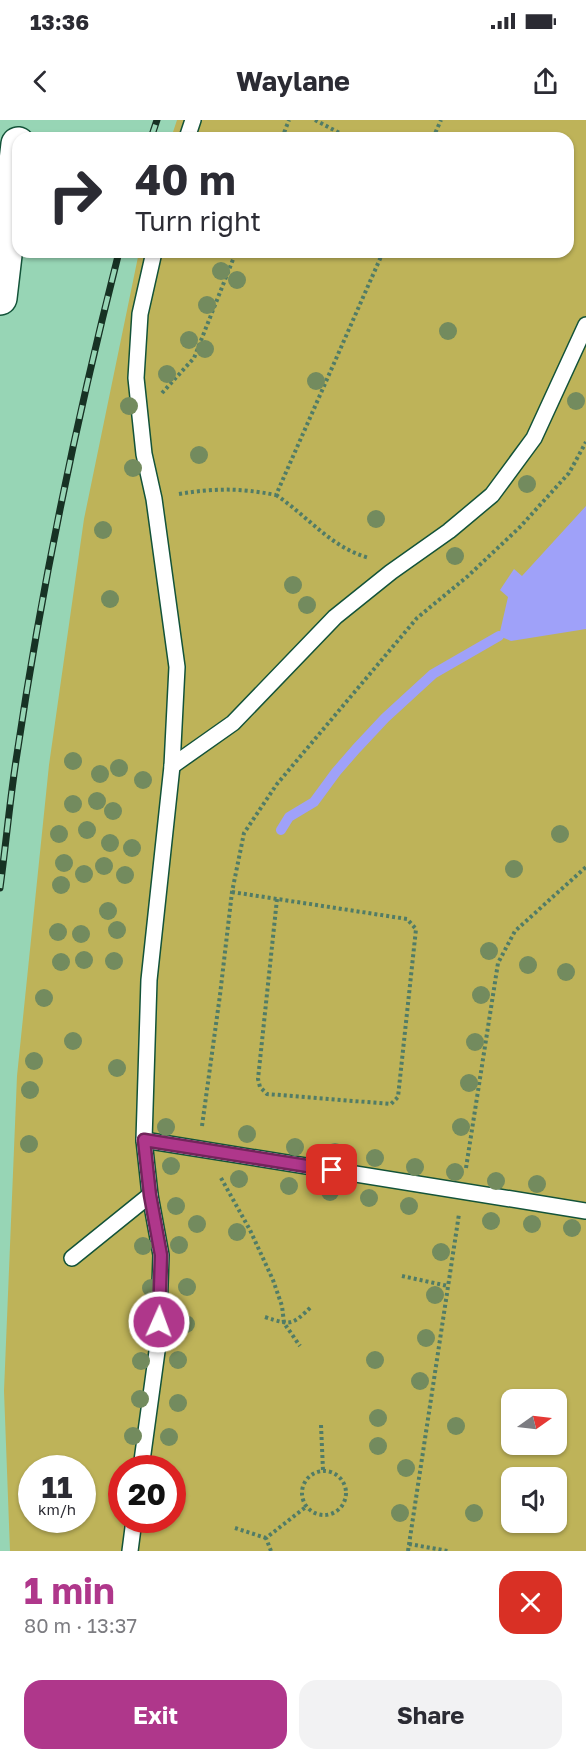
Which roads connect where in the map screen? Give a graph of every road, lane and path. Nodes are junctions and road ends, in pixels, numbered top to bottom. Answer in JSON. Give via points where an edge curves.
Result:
{"nodes":[{"id":1,"x":315,"y":120,"type":"edge"},
{"id":2,"x":338,"y":132,"type":"edge"},
{"id":3,"x":12,"y":195,"type":"edge"},
{"id":4,"x":153,"y":258,"type":"edge"},
{"id":5,"x":234,"y":258,"type":"edge"},
{"id":6,"x":380,"y":258,"type":"edge"},
{"id":7,"x":0,"y":298,"type":"edge"},
{"id":8,"x":586,"y":325,"type":"edge"},
{"id":9,"x":140,"y":409,"type":"junction"},
{"id":10,"x":586,"y":442,"type":"edge"},
{"id":11,"x":276,"y":495,"type":"junction"},
{"id":12,"x":154,"y":499,"type":"junction"},
{"id":13,"x":403,"y":564,"type":"junction"},
{"id":14,"x":172,"y":766,"type":"junction"},
{"id":15,"x":586,"y":867,"type":"edge"},
{"id":16,"x":232,"y":892,"type":"junction"},
{"id":17,"x":277,"y":899,"type":"junction"},
{"id":18,"x":144,"y":1140,"type":"junction"},
{"id":19,"x":201,"y":1149,"type":"junction"},
{"id":20,"x":463,"y":1191,"type":"junction"},
{"id":21,"x":150,"y":1195,"type":"junction"},
{"id":22,"x":586,"y":1211,"type":"edge"},
{"id":23,"x":72,"y":1258,"type":"dead end"},
{"id":24,"x":402,"y":1276,"type":"dead end"},
{"id":25,"x":448,"y":1286,"type":"junction"},
{"id":26,"x":312,"y":1306,"type":"dead end"},
{"id":27,"x":265,"y":1317,"type":"dead end"},
{"id":28,"x":284,"y":1323,"type":"junction"},
{"id":29,"x":300,"y":1346,"type":"dead end"},
{"id":30,"x":321,"y":1425,"type":"dead end"},
{"id":31,"x":143,"y":1455,"type":"edge"},
{"id":32,"x":322,"y":1470,"type":"junction"},
{"id":33,"x":307,"y":1506,"type":"junction"},
{"id":34,"x":235,"y":1528,"type":"dead end"},
{"id":35,"x":132,"y":1533,"type":"edge"},
{"id":36,"x":266,"y":1538,"type":"junction"},
{"id":37,"x":409,"y":1544,"type":"junction"},
{"id":38,"x":130,"y":1551,"type":"edge"},
{"id":39,"x":271,"y":1551,"type":"edge"},
{"id":40,"x":408,"y":1551,"type":"edge"},
{"id":41,"x":448,"y":1551,"type":"edge"}],
"edges":[{"from":1,"to":2,"type":"path"},
{"from":3,"to":7,"type":"street"},
{"from":4,"to":9,"type":"lane","via":[[140,314],[136,378]]},
{"from":5,"to":9,"type":"path","via":[[194,358],[163,393]]},
{"from":6,"to":11,"type":"path"},
{"from":8,"to":13,"type":"lane","via":[[534,438],[492,495]]},
{"from":9,"to":12,"type":"lane"},
{"from":10,"to":16,"type":"path","via":[[569,473],[520,527],[417,618],[277,784],[243,833]]},
{"from":11,"to":12,"type":"path","via":[[209,489]]},
{"from":11,"to":13,"type":"path","via":[[352,553]]},
{"from":12,"to":14,"type":"lane","via":[[177,668]]},
{"from":13,"to":14,"type":"lane","via":[[335,617],[232,723]]},
{"from":14,"to":18,"type":"lane","via":[[148,980]]},
{"from":15,"to":20,"type":"path","via":[[515,931],[498,963]]},
{"from":16,"to":17,"type":"path"},
{"from":16,"to":19,"type":"path"},
{"from":17,"to":17,"type":"path","via":[[406,919],[416,929],[398,1097],[391,1104],[267,1094],[260,1087]]},
{"from":18,"to":19,"type":"lane"},
{"from":18,"to":21,"type":"lane"},
{"from":19,"to":20,"type":"lane"},
{"from":19,"to":28,"type":"path","via":[[250,1230],[273,1280]]},
{"from":20,"to":22,"type":"lane"},
{"from":20,"to":25,"type":"path"},
{"from":21,"to":23,"type":"lane"},
{"from":21,"to":31,"type":"lane","via":[[161,1255],[158,1344]]},
{"from":24,"to":25,"type":"path"},
{"from":25,"to":37,"type":"path"},
{"from":26,"to":28,"type":"path","via":[[295,1322]]},
{"from":27,"to":28,"type":"path"},
{"from":28,"to":29,"type":"path"},
{"from":30,"to":32,"type":"path"},
{"from":32,"to":33,"type":"path","via":[[303,1485],[302,1497]]},
{"from":32,"to":33,"type":"path","via":[[335,1473],[344,1482],[347,1494],[342,1506],[332,1514],[320,1515]]},
{"from":33,"to":36,"type":"path"},
{"from":34,"to":36,"type":"path"},
{"from":35,"to":38,"type":"lane"},
{"from":36,"to":39,"type":"path"},
{"from":37,"to":40,"type":"path"},
{"from":37,"to":41,"type":"path"}]}
